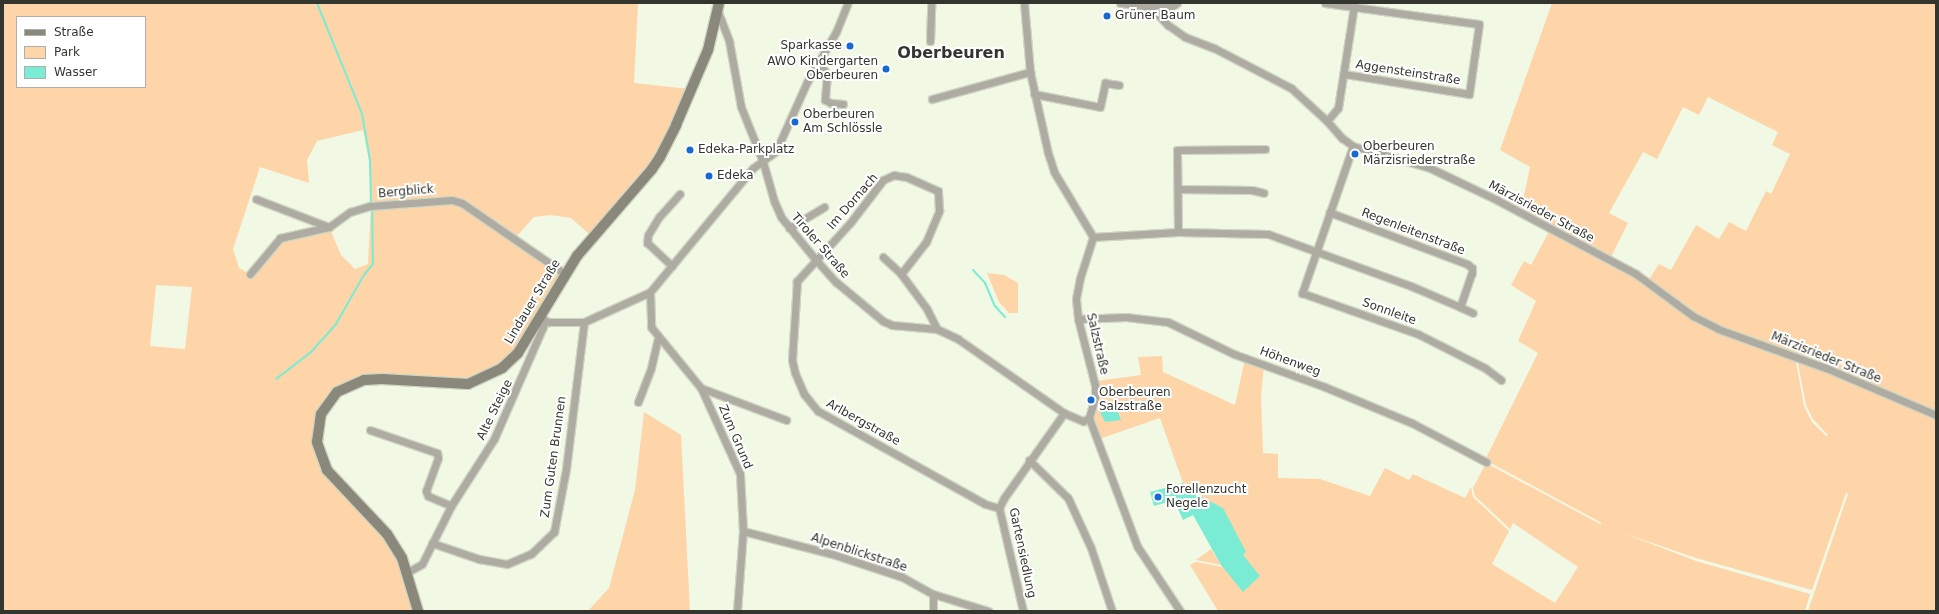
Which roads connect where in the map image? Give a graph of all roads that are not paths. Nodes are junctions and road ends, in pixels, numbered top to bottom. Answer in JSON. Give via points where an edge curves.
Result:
{"nodes":[{"id":1,"x":848,"y":3,"type":"edge"},
{"id":2,"x":931,"y":3,"type":"edge"},
{"id":3,"x":1024,"y":3,"type":"edge"},
{"id":4,"x":1120,"y":3,"type":"edge"},
{"id":5,"x":1177,"y":3,"type":"edge"},
{"id":6,"x":1325,"y":3,"type":"edge"},
{"id":7,"x":1354,"y":6,"type":"junction"},
{"id":8,"x":1151,"y":7,"type":"junction"},
{"id":9,"x":719,"y":8,"type":"edge"},
{"id":10,"x":930,"y":41,"type":"dead end"},
{"id":11,"x":819,"y":62,"type":"junction"},
{"id":12,"x":1030,"y":72,"type":"junction"},
{"id":13,"x":1344,"y":74,"type":"junction"},
{"id":14,"x":1119,"y":85,"type":"dead end"},
{"id":15,"x":1034,"y":94,"type":"junction"},
{"id":16,"x":932,"y":99,"type":"dead end"},
{"id":17,"x":843,"y":104,"type":"dead end"},
{"id":18,"x":1327,"y":121,"type":"junction"},
{"id":19,"x":1353,"y":146,"type":"junction"},
{"id":20,"x":1265,"y":149,"type":"dead end"},
{"id":21,"x":763,"y":162,"type":"junction"},
{"id":22,"x":1178,"y":189,"type":"junction"},
{"id":23,"x":1264,"y":193,"type":"dead end"},
{"id":24,"x":680,"y":194,"type":"dead end"},
{"id":25,"x":256,"y":199,"type":"dead end"},
{"id":26,"x":824,"y":207,"type":"dead end"},
{"id":27,"x":1329,"y":212,"type":"junction"},
{"id":28,"x":329,"y":227,"type":"junction"},
{"id":29,"x":789,"y":228,"type":"junction"},
{"id":30,"x":1178,"y":232,"type":"junction"},
{"id":31,"x":1092,"y":237,"type":"junction"},
{"id":32,"x":1315,"y":253,"type":"junction"},
{"id":33,"x":883,"y":257,"type":"dead end"},
{"id":34,"x":816,"y":260,"type":"junction"},
{"id":35,"x":672,"y":266,"type":"junction"},
{"id":36,"x":250,"y":274,"type":"dead end"},
{"id":37,"x":565,"y":274,"type":"junction"},
{"id":38,"x":901,"y":274,"type":"junction"},
{"id":39,"x":650,"y":292,"type":"junction"},
{"id":40,"x":1460,"y":307,"type":"junction"},
{"id":41,"x":1473,"y":313,"type":"dead end"},
{"id":42,"x":541,"y":317,"type":"junction"},
{"id":43,"x":1078,"y":318,"type":"junction"},
{"id":44,"x":584,"y":322,"type":"junction"},
{"id":45,"x":937,"y":329,"type":"junction"},
{"id":46,"x":658,"y":337,"type":"junction"},
{"id":47,"x":1501,"y":380,"type":"dead end"},
{"id":48,"x":701,"y":388,"type":"junction"},
{"id":49,"x":638,"y":402,"type":"dead end"},
{"id":50,"x":1064,"y":413,"type":"junction"},
{"id":51,"x":1936,"y":415,"type":"edge"},
{"id":52,"x":1089,"y":418,"type":"junction"},
{"id":53,"x":786,"y":420,"type":"dead end"},
{"id":54,"x":370,"y":430,"type":"dead end"},
{"id":55,"x":1029,"y":460,"type":"junction"},
{"id":56,"x":1486,"y":462,"type":"dead end"},
{"id":57,"x":451,"y":506,"type":"junction"},
{"id":58,"x":1000,"y":508,"type":"junction"},
{"id":59,"x":743,"y":531,"type":"junction"},
{"id":60,"x":432,"y":544,"type":"junction"},
{"id":61,"x":408,"y":572,"type":"junction"},
{"id":62,"x":933,"y":594,"type":"junction"},
{"id":63,"x":416,"y":609,"type":"edge"},
{"id":64,"x":737,"y":611,"type":"edge"},
{"id":65,"x":933,"y":611,"type":"edge"},
{"id":66,"x":988,"y":611,"type":"edge"},
{"id":67,"x":1023,"y":611,"type":"edge"},
{"id":68,"x":1112,"y":611,"type":"edge"},
{"id":69,"x":1180,"y":611,"type":"edge"}],
"edges":[{"from":1,"to":11,"type":"street"},
{"from":2,"to":10,"type":"street"},
{"from":3,"to":12,"type":"street"},
{"from":4,"to":8,"type":"street"},
{"from":5,"to":8,"type":"street","via":[[1171,7]]},
{"from":6,"to":7,"type":"street"},
{"from":7,"to":13,"type":"street"},
{"from":7,"to":13,"type":"street","name":"Aggensteinstraße","via":[[1479,24],[1469,94]]},
{"from":8,"to":18,"type":"street","name":"Märzisrieder Straße","via":[[1168,25],[1185,37],[1221,51],[1290,88]]},
{"from":9,"to":21,"type":"street","name":"Tiroler Straße","via":[[729,41],[741,107]]},
{"from":9,"to":37,"type":"main road","name":"Lindauer Straße","via":[[712,36],[691,91],[660,157],[591,237]]},
{"from":11,"to":17,"type":"street","via":[[827,75],[825,100]]},
{"from":11,"to":21,"type":"street","via":[[807,82],[776,151]]},
{"from":12,"to":15,"type":"street"},
{"from":12,"to":16,"type":"street"},
{"from":13,"to":18,"type":"street","via":[[1338,108]]},
{"from":14,"to":15,"type":"street","via":[[1105,83],[1100,107]]},
{"from":15,"to":31,"type":"street","via":[[1054,172]]},
{"from":18,"to":19,"type":"street","name":"Märzisrieder Straße"},
{"from":19,"to":27,"type":"street","name":"Sonnleite"},
{"from":19,"to":51,"type":"street","name":"Märzisrieder Straße","via":[[1430,168],[1496,200],[1636,274],[1693,316],[1718,329],[1808,361]]},
{"from":20,"to":22,"type":"street","via":[[1177,150]]},
{"from":21,"to":29,"type":"street","name":"Tiroler Straße","via":[[774,201]]},
{"from":21,"to":35,"type":"street","via":[[753,168]]},
{"from":22,"to":23,"type":"street","via":[[1252,190]]},
{"from":22,"to":30,"type":"street"},
{"from":24,"to":35,"type":"street","via":[[651,227],[648,234],[647,243]]},
{"from":25,"to":28,"type":"street"},
{"from":26,"to":29,"type":"street"},
{"from":27,"to":32,"type":"street","name":"Sonnleite"},
{"from":27,"to":40,"type":"street","name":"Regenleitenstraße","via":[[1468,264],[1472,268],[1472,273]]},
{"from":28,"to":36,"type":"street","name":"Bergblick","via":[[280,238]]},
{"from":28,"to":37,"type":"street","name":"Bergblick","via":[[350,212],[372,206],[441,200],[462,203]]},
{"from":29,"to":34,"type":"street","name":"Tiroler Straße"},
{"from":30,"to":31,"type":"street"},
{"from":30,"to":32,"type":"street","via":[[1268,234]]},
{"from":31,"to":43,"type":"street","name":"Salzstraße","via":[[1076,299]]},
{"from":32,"to":40,"type":"street","via":[[1411,286]]},
{"from":32,"to":47,"type":"street","name":"Sonnleite","via":[[1302,293],[1418,334],[1485,368]]},
{"from":33,"to":38,"type":"street"},
{"from":34,"to":38,"type":"street","name":"Im Dornach","via":[[850,223],[883,180],[894,175],[906,177],[938,191],[939,211],[926,242]]},
{"from":34,"to":45,"type":"street","name":"Tiroler Straße","via":[[841,287],[883,320],[892,325]]},
{"from":34,"to":58,"type":"street","name":"Arlbergstraße","via":[[797,281],[794,294],[792,360],[804,394],[818,411],[985,504]]},
{"from":35,"to":39,"type":"street"},
{"from":37,"to":42,"type":"main road","name":"Lindauer Straße"},
{"from":38,"to":45,"type":"street","via":[[927,309]]},
{"from":39,"to":44,"type":"street"},
{"from":39,"to":46,"type":"street","name":"Zum Grund","via":[[651,327]]},
{"from":40,"to":41,"type":"street"},
{"from":42,"to":44,"type":"street","via":[[548,322]]},
{"from":42,"to":57,"type":"street","name":"Alte Steige","via":[[543,327],[507,415],[489,449]]},
{"from":42,"to":61,"type":"main road","name":"Lindauer Straße","via":[[518,353],[502,368],[487,377],[461,384],[364,380],[337,392],[322,414],[317,442],[327,470],[387,534]]},
{"from":43,"to":52,"type":"street","name":"Salzstraße","via":[[1095,385],[1095,398]]},
{"from":43,"to":56,"type":"street","name":"Höhenweg","via":[[1126,317],[1168,322],[1234,354],[1325,386],[1412,423]]},
{"from":44,"to":60,"type":"street","name":"Zum Guten Brunnen","via":[[554,532],[531,554],[507,564],[479,559]]},
{"from":45,"to":50,"type":"street","name":"Tiroler Straße","via":[[958,339]]},
{"from":46,"to":48,"type":"street","name":"Zum Grund"},
{"from":46,"to":49,"type":"street","via":[[651,368]]},
{"from":48,"to":53,"type":"street"},
{"from":48,"to":59,"type":"street","name":"Zum Grund","via":[[740,474]]},
{"from":50,"to":52,"type":"street","name":"Tiroler Straße","via":[[1075,419]]},
{"from":50,"to":55,"type":"street","name":"Gartensiedlung"},
{"from":52,"to":69,"type":"street","via":[[1137,546]]},
{"from":54,"to":57,"type":"street","via":[[437,454],[438,458],[426,491],[428,496]]},
{"from":55,"to":58,"type":"street","name":"Gartensiedlung"},
{"from":55,"to":68,"type":"street","via":[[1068,498],[1091,548]]},
{"from":57,"to":60,"type":"street","name":"Alte Steige"},
{"from":58,"to":67,"type":"street","name":"Gartensiedlung"},
{"from":59,"to":62,"type":"street","name":"Alpenblickstraße","via":[[832,554],[902,577]]},
{"from":59,"to":64,"type":"street","name":"Zum Grund"},
{"from":60,"to":61,"type":"street","name":"Alte Steige","via":[[422,564]]},
{"from":61,"to":63,"type":"main road","name":"Lindauer Straße"},
{"from":62,"to":65,"type":"street"},
{"from":62,"to":66,"type":"street","name":"Alpenblickstraße"}]}
